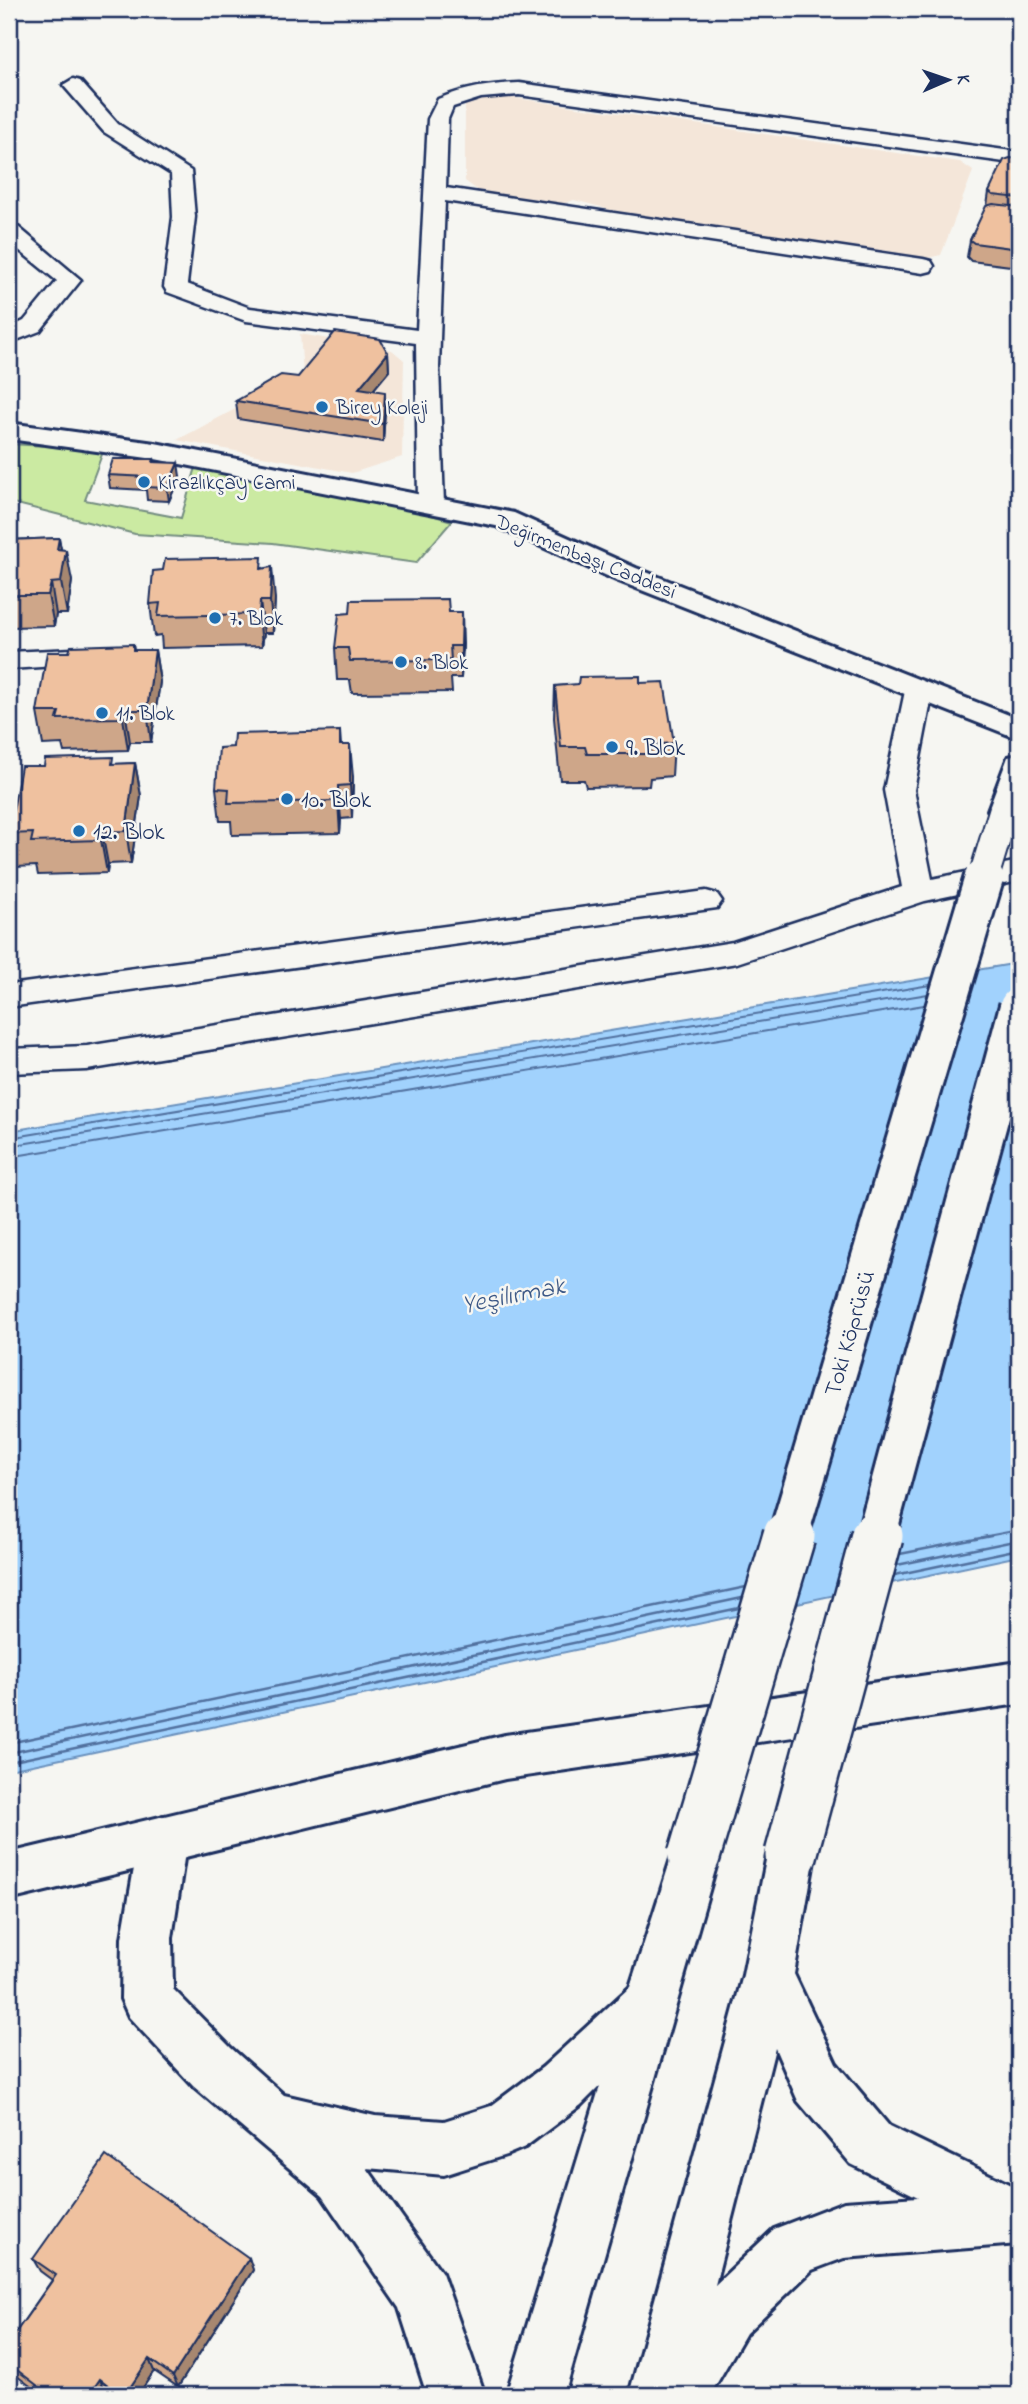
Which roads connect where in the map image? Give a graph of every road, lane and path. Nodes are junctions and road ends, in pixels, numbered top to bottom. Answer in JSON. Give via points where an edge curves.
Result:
{"nodes":[{"id":1,"x":72,"y":85,"type":"dead end"},
{"id":2,"x":1019,"y":158,"type":"edge"},
{"id":3,"x":434,"y":193,"type":"junction"},
{"id":4,"x":9,"y":231,"type":"edge"},
{"id":5,"x":923,"y":266,"type":"dead end"},
{"id":6,"x":9,"y":336,"type":"edge"},
{"id":7,"x":428,"y":338,"type":"junction"},
{"id":8,"x":9,"y":430,"type":"edge"},
{"id":9,"x":431,"y":505,"type":"junction"},
{"id":10,"x":115,"y":657,"type":"edge"},
{"id":11,"x":9,"y":661,"type":"edge"},
{"id":12,"x":919,"y":691,"type":"junction"},
{"id":13,"x":1019,"y":730,"type":"edge"},
{"id":14,"x":1019,"y":764,"type":"edge"},
{"id":15,"x":1019,"y":871,"type":"edge"},
{"id":16,"x":919,"y":892,"type":"junction"},
{"id":17,"x":706,"y":901,"type":"dead end"},
{"id":18,"x":9,"y":996,"type":"edge"},
{"id":19,"x":1019,"y":1007,"type":"edge"},
{"id":20,"x":9,"y":1061,"type":"edge"},
{"id":21,"x":1019,"y":1683,"type":"edge"},
{"id":22,"x":163,"y":1839,"type":"junction"},
{"id":23,"x":9,"y":1877,"type":"edge"},
{"id":24,"x":768,"y":1975,"type":"junction"},
{"id":25,"x":651,"y":2002,"type":"junction"},
{"id":26,"x":270,"y":2118,"type":"junction"},
{"id":27,"x":1019,"y":2217,"type":"edge"},
{"id":28,"x":456,"y":2395,"type":"edge"},
{"id":29,"x":535,"y":2395,"type":"edge"},
{"id":30,"x":658,"y":2395,"type":"edge"},
{"id":31,"x":678,"y":2395,"type":"edge"}],
"edges":[{"from":1,"to":7,"type":"street","via":[[111,128],[181,171],[184,217],[175,287],[246,314]]},
{"from":2,"to":3,"type":"street","via":[[501,89],[458,96],[445,103],[438,118]]},
{"from":3,"to":5,"type":"street"},
{"from":3,"to":7,"type":"street"},
{"from":4,"to":6,"type":"street","via":[[70,281],[32,326]]},
{"from":7,"to":9,"type":"street"},
{"from":8,"to":9,"type":"main road","name":"Değirmenbaşı Caddesi","via":[[155,451]]},
{"from":9,"to":12,"type":"main road","name":"Değirmenbaşı Caddesi","via":[[504,519]]},
{"from":10,"to":11,"type":"street"},
{"from":12,"to":13,"type":"main road","name":"Değirmenbaşı Caddesi"},
{"from":12,"to":16,"type":"street","via":[[899,790]]},
{"from":14,"to":25,"type":"main road","name":"Toki Köprüsü","bridge":true},
{"from":15,"to":16,"type":"street"},
{"from":16,"to":20,"type":"street","via":[[737,952],[87,1058]]},
{"from":17,"to":18,"type":"street"},
{"from":19,"to":24,"type":"main road","bridge":true,"via":[[790,1855]]},
{"from":21,"to":22,"type":"main road","via":[[505,1757]]},
{"from":22,"to":23,"type":"main road"},
{"from":22,"to":26,"type":"main road","via":[[147,1938],[147,1999],[212,2067]]},
{"from":24,"to":27,"type":"main road","via":[[817,2082],[870,2145]]},
{"from":24,"to":30,"type":"main road"},
{"from":25,"to":26,"type":"main road","via":[[562,2086],[506,2128],[444,2148],[375,2143]]},
{"from":25,"to":29,"type":"main road","name":"Toki Köprüsü"},
{"from":26,"to":28,"type":"main road","via":[[341,2177],[422,2293]]},
{"from":27,"to":31,"type":"main road","via":[[844,2230],[794,2249],[726,2313]]}]}
